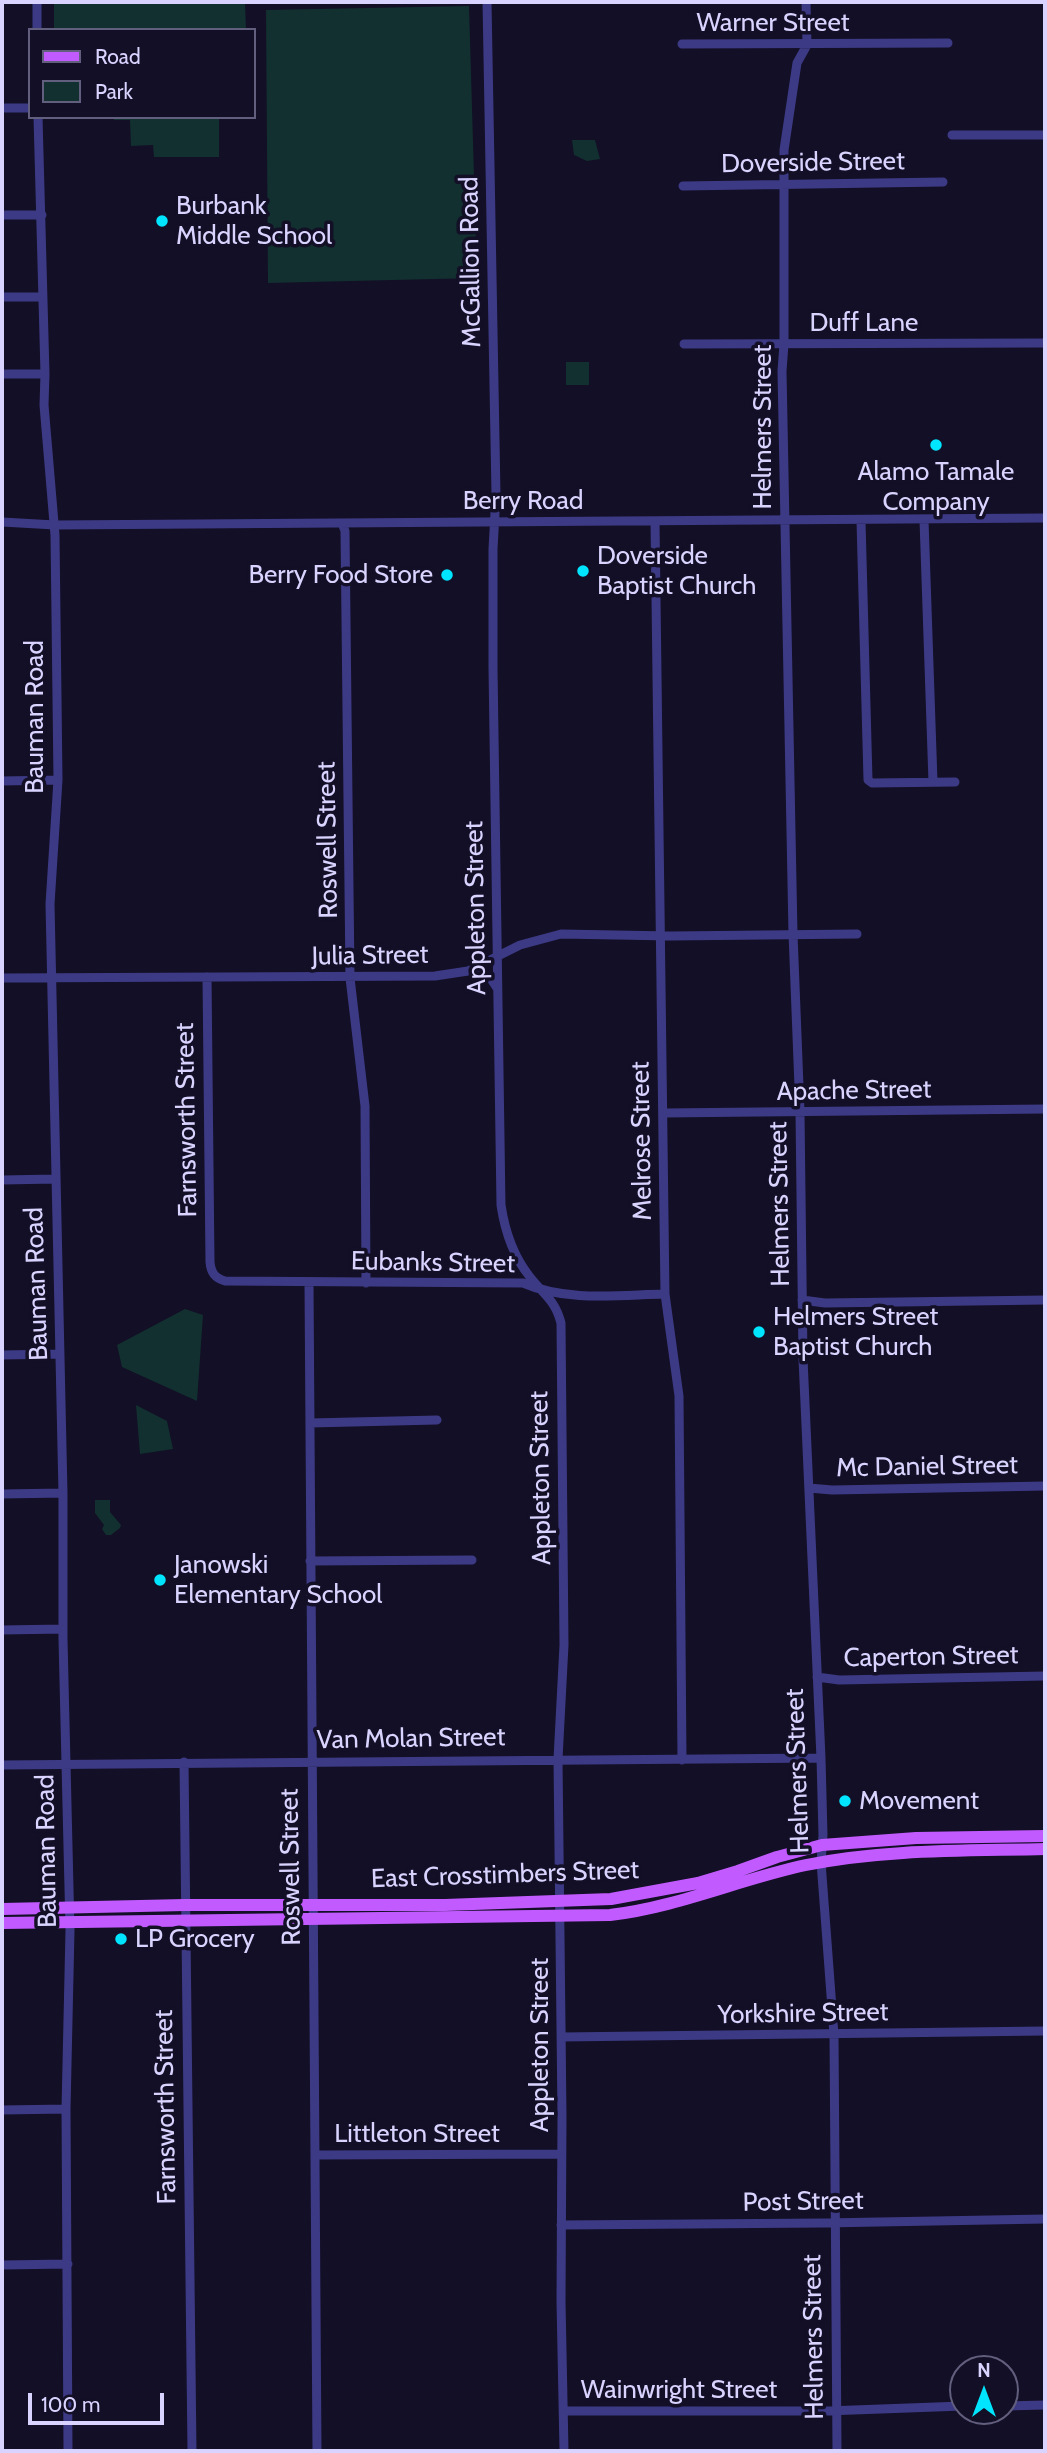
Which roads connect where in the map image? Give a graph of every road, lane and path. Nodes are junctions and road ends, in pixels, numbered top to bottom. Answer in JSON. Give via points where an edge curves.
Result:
{"nodes":[{"id":1,"x":37,"y":2,"type":"edge"},
{"id":2,"x":488,"y":2,"type":"edge"},
{"id":3,"x":806,"y":2,"type":"edge"},
{"id":4,"x":37,"y":28,"type":"edge"},
{"id":5,"x":948,"y":43,"type":"dead end"},
{"id":6,"x":682,"y":44,"type":"dead end"},
{"id":7,"x":807,"y":45,"type":"junction"},
{"id":8,"x":2,"y":108,"type":"edge"},
{"id":9,"x":28,"y":108,"type":"edge"},
{"id":10,"x":38,"y":119,"type":"edge"},
{"id":11,"x":952,"y":135,"type":"dead end"},
{"id":12,"x":1045,"y":135,"type":"edge"},
{"id":13,"x":943,"y":182,"type":"dead end"},
{"id":14,"x":785,"y":184,"type":"junction"},
{"id":15,"x":683,"y":186,"type":"dead end"},
{"id":16,"x":2,"y":215,"type":"edge"},
{"id":17,"x":42,"y":215,"type":"junction"},
{"id":18,"x":2,"y":296,"type":"edge"},
{"id":19,"x":43,"y":296,"type":"junction"},
{"id":20,"x":1045,"y":343,"type":"edge"},
{"id":21,"x":784,"y":344,"type":"junction"},
{"id":22,"x":684,"y":345,"type":"dead end"},
{"id":23,"x":2,"y":374,"type":"edge"},
{"id":24,"x":45,"y":374,"type":"junction"},
{"id":25,"x":1045,"y":518,"type":"edge"},
{"id":26,"x":924,"y":520,"type":"junction"},
{"id":27,"x":861,"y":521,"type":"junction"},
{"id":28,"x":2,"y":522,"type":"edge"},
{"id":29,"x":494,"y":522,"type":"junction"},
{"id":30,"x":654,"y":522,"type":"junction"},
{"id":31,"x":785,"y":522,"type":"junction"},
{"id":32,"x":341,"y":523,"type":"junction"},
{"id":33,"x":55,"y":525,"type":"junction"},
{"id":34,"x":58,"y":780,"type":"junction"},
{"id":35,"x":2,"y":781,"type":"edge"},
{"id":36,"x":933,"y":782,"type":"junction"},
{"id":37,"x":955,"y":782,"type":"dead end"},
{"id":38,"x":793,"y":934,"type":"junction"},
{"id":39,"x":857,"y":934,"type":"dead end"},
{"id":40,"x":660,"y":936,"type":"junction"},
{"id":41,"x":498,"y":955,"type":"junction"},
{"id":42,"x":468,"y":971,"type":"junction"},
{"id":43,"x":51,"y":977,"type":"junction"},
{"id":44,"x":2,"y":978,"type":"edge"},
{"id":45,"x":207,"y":978,"type":"junction"},
{"id":46,"x":350,"y":978,"type":"junction"},
{"id":47,"x":498,"y":989,"type":"junction"},
{"id":48,"x":1045,"y":1109,"type":"edge"},
{"id":49,"x":800,"y":1112,"type":"junction"},
{"id":50,"x":664,"y":1113,"type":"junction"},
{"id":51,"x":55,"y":1179,"type":"junction"},
{"id":52,"x":2,"y":1180,"type":"edge"},
{"id":53,"x":209,"y":1262,"type":"joint"},
{"id":54,"x":526,"y":1279,"type":"junction"},
{"id":55,"x":309,"y":1283,"type":"junction"},
{"id":56,"x":366,"y":1283,"type":"junction"},
{"id":57,"x":543,"y":1292,"type":"junction"},
{"id":58,"x":665,"y":1294,"type":"junction"},
{"id":59,"x":560,"y":1295,"type":"junction"},
{"id":60,"x":802,"y":1300,"type":"junction"},
{"id":61,"x":1045,"y":1300,"type":"edge"},
{"id":62,"x":556,"y":1305,"type":"junction"},
{"id":63,"x":60,"y":1354,"type":"junction"},
{"id":64,"x":2,"y":1355,"type":"edge"},
{"id":65,"x":437,"y":1420,"type":"dead end"},
{"id":66,"x":310,"y":1423,"type":"junction"},
{"id":67,"x":1045,"y":1486,"type":"edge"},
{"id":68,"x":809,"y":1488,"type":"junction"},
{"id":69,"x":64,"y":1493,"type":"junction"},
{"id":70,"x":2,"y":1494,"type":"edge"},
{"id":71,"x":472,"y":1560,"type":"dead end"},
{"id":72,"x":310,"y":1561,"type":"junction"},
{"id":73,"x":63,"y":1629,"type":"junction"},
{"id":74,"x":2,"y":1630,"type":"edge"},
{"id":75,"x":1045,"y":1676,"type":"edge"},
{"id":76,"x":817,"y":1677,"type":"junction"},
{"id":77,"x":821,"y":1758,"type":"junction"},
{"id":78,"x":558,"y":1759,"type":"junction"},
{"id":79,"x":682,"y":1760,"type":"junction"},
{"id":80,"x":312,"y":1761,"type":"junction"},
{"id":81,"x":184,"y":1762,"type":"junction"},
{"id":82,"x":66,"y":1763,"type":"junction"},
{"id":83,"x":2,"y":1765,"type":"edge"},
{"id":84,"x":986,"y":1836,"type":"junction"},
{"id":85,"x":1045,"y":1836,"type":"edge"},
{"id":86,"x":822,"y":1846,"type":"junction"},
{"id":87,"x":1045,"y":1849,"type":"edge"},
{"id":88,"x":987,"y":1850,"type":"junction"},
{"id":89,"x":821,"y":1862,"type":"junction"},
{"id":90,"x":698,"y":1883,"type":"junction"},
{"id":91,"x":702,"y":1896,"type":"junction"},
{"id":92,"x":559,"y":1901,"type":"junction"},
{"id":93,"x":314,"y":1904,"type":"junction"},
{"id":94,"x":185,"y":1905,"type":"junction"},
{"id":95,"x":69,"y":1908,"type":"junction"},
{"id":96,"x":2,"y":1909,"type":"edge"},
{"id":97,"x":417,"y":1911,"type":"junction"},
{"id":98,"x":559,"y":1916,"type":"junction"},
{"id":99,"x":314,"y":1919,"type":"junction"},
{"id":100,"x":185,"y":1921,"type":"junction"},
{"id":101,"x":70,"y":1922,"type":"junction"},
{"id":102,"x":2,"y":1923,"type":"edge"},
{"id":103,"x":1045,"y":2031,"type":"edge"},
{"id":104,"x":834,"y":2035,"type":"junction"},
{"id":105,"x":561,"y":2037,"type":"junction"},
{"id":106,"x":66,"y":2109,"type":"junction"},
{"id":107,"x":2,"y":2110,"type":"edge"},
{"id":108,"x":561,"y":2154,"type":"junction"},
{"id":109,"x":315,"y":2155,"type":"junction"},
{"id":110,"x":1045,"y":2218,"type":"edge"},
{"id":111,"x":833,"y":2223,"type":"junction"},
{"id":112,"x":561,"y":2225,"type":"junction"},
{"id":113,"x":68,"y":2264,"type":"junction"},
{"id":114,"x":2,"y":2265,"type":"edge"},
{"id":115,"x":1045,"y":2405,"type":"edge"},
{"id":116,"x":949,"y":2406,"type":"edge"},
{"id":117,"x":1019,"y":2406,"type":"edge"},
{"id":118,"x":836,"y":2410,"type":"junction"},
{"id":119,"x":564,"y":2411,"type":"junction"},
{"id":120,"x":68,"y":2451,"type":"edge"},
{"id":121,"x":192,"y":2451,"type":"edge"},
{"id":122,"x":317,"y":2451,"type":"edge"},
{"id":123,"x":564,"y":2451,"type":"edge"},
{"id":124,"x":837,"y":2451,"type":"edge"}],
"edges":[{"from":1,"to":4,"type":"street"},
{"from":2,"to":29,"type":"street","name":"McGallion Road"},
{"from":3,"to":7,"type":"street","name":"Helmers Street"},
{"from":5,"to":7,"type":"street","name":"Warner Street"},
{"from":6,"to":7,"type":"street","name":"Warner Street"},
{"from":7,"to":14,"type":"street","name":"Helmers Street","via":[[797,63]]},
{"from":8,"to":9,"type":"street"},
{"from":10,"to":17,"type":"street","name":"Bauman Road"},
{"from":11,"to":12,"type":"street"},
{"from":13,"to":14,"type":"street","name":"Doverside Street"},
{"from":14,"to":15,"type":"street","name":"Doverside Street"},
{"from":14,"to":21,"type":"street","name":"Helmers Street"},
{"from":16,"to":17,"type":"street"},
{"from":17,"to":19,"type":"street","name":"Bauman Road"},
{"from":18,"to":19,"type":"street"},
{"from":19,"to":24,"type":"street","name":"Bauman Road"},
{"from":20,"to":21,"type":"street","name":"Duff Lane"},
{"from":21,"to":22,"type":"street","name":"Duff Lane"},
{"from":21,"to":31,"type":"street","name":"Helmers Street"},
{"from":23,"to":24,"type":"street"},
{"from":24,"to":33,"type":"street","name":"Bauman Road"},
{"from":25,"to":26,"type":"street","name":"Berry Road"},
{"from":26,"to":27,"type":"street","name":"Berry Road"},
{"from":26,"to":36,"type":"street"},
{"from":27,"to":31,"type":"street","name":"Berry Road"},
{"from":27,"to":36,"type":"street","via":[[867,776],[872,783]]},
{"from":28,"to":33,"type":"street","name":"Berry Road"},
{"from":29,"to":30,"type":"street","name":"Berry Road"},
{"from":29,"to":32,"type":"street","name":"Berry Road"},
{"from":29,"to":41,"type":"street","name":"Appleton Street"},
{"from":30,"to":31,"type":"street","name":"Berry Road"},
{"from":30,"to":40,"type":"street","name":"Melrose Street"},
{"from":31,"to":38,"type":"street","name":"Helmers Street"},
{"from":32,"to":33,"type":"street","name":"Berry Road"},
{"from":32,"to":46,"type":"street","name":"Roswell Street","via":[[345,531]]},
{"from":33,"to":34,"type":"street","name":"Bauman Road"},
{"from":34,"to":35,"type":"street"},
{"from":34,"to":43,"type":"street","name":"Bauman Road","via":[[50,880]]},
{"from":36,"to":37,"type":"street"},
{"from":38,"to":39,"type":"street","name":"Julia Street"},
{"from":38,"to":40,"type":"street","name":"Julia Street"},
{"from":38,"to":49,"type":"street","name":"Helmers Street"},
{"from":40,"to":41,"type":"street","name":"Julia Street","via":[[561,934]]},
{"from":40,"to":50,"type":"street","name":"Melrose Street"},
{"from":41,"to":42,"type":"street","name":"Julia Street"},
{"from":41,"to":47,"type":"street","name":"Appleton Street"},
{"from":42,"to":46,"type":"street","name":"Julia Street"},
{"from":42,"to":47,"type":"street","via":[[480,971]]},
{"from":43,"to":44,"type":"street","name":"Julia Street"},
{"from":43,"to":45,"type":"street","name":"Julia Street"},
{"from":43,"to":51,"type":"street","name":"Bauman Road"},
{"from":45,"to":46,"type":"street","name":"Julia Street"},
{"from":45,"to":53,"type":"street","name":"Farnsworth Street"},
{"from":46,"to":56,"type":"street","name":"Roswell Street","via":[[365,1106]]},
{"from":47,"to":54,"type":"street","name":"Appleton Street","via":[[501,1205],[510,1243]]},
{"from":48,"to":49,"type":"street","name":"Apache Street"},
{"from":49,"to":50,"type":"street","name":"Apache Street"},
{"from":49,"to":60,"type":"street","name":"Helmers Street"},
{"from":50,"to":58,"type":"street","name":"Melrose Street"},
{"from":51,"to":52,"type":"street"},
{"from":51,"to":63,"type":"street","name":"Bauman Road"},
{"from":53,"to":55,"type":"street","name":"Eubanks Street","via":[[215,1276],[225,1281]]},
{"from":54,"to":56,"type":"street","name":"Eubanks Street"},
{"from":54,"to":57,"type":"street","name":"Appleton Street"},
{"from":55,"to":56,"type":"street","name":"Eubanks Street"},
{"from":55,"to":66,"type":"street","name":"Roswell Street"},
{"from":57,"to":59,"type":"street","name":"Eubanks Street"},
{"from":57,"to":62,"type":"street","name":"Appleton Street"},
{"from":58,"to":59,"type":"street","name":"Eubanks Street"},
{"from":58,"to":79,"type":"street","name":"Melrose Street","via":[[679,1396]]},
{"from":59,"to":62,"type":"street"},
{"from":60,"to":61,"type":"street"},
{"from":60,"to":68,"type":"street","name":"Helmers Street"},
{"from":62,"to":78,"type":"street","name":"Appleton Street","via":[[561,1323],[564,1631]]},
{"from":63,"to":64,"type":"street"},
{"from":63,"to":69,"type":"street","name":"Bauman Road"},
{"from":65,"to":66,"type":"street"},
{"from":66,"to":72,"type":"street","name":"Roswell Street"},
{"from":67,"to":68,"type":"street","name":"Mc Daniel Street"},
{"from":68,"to":76,"type":"street","name":"Helmers Street"},
{"from":69,"to":70,"type":"street"},
{"from":69,"to":73,"type":"street","name":"Bauman Road"},
{"from":71,"to":72,"type":"street"},
{"from":72,"to":80,"type":"street","name":"Roswell Street"},
{"from":73,"to":74,"type":"street"},
{"from":73,"to":82,"type":"street","name":"Bauman Road"},
{"from":75,"to":76,"type":"street","name":"Caperton Street"},
{"from":76,"to":77,"type":"street","name":"Helmers Street"},
{"from":77,"to":79,"type":"street","name":"Van Molan Street"},
{"from":77,"to":86,"type":"street","name":"Helmers Street"},
{"from":78,"to":79,"type":"street","name":"Van Molan Street"},
{"from":78,"to":80,"type":"street","name":"Van Molan Street"},
{"from":78,"to":92,"type":"street","name":"Appleton Street"},
{"from":80,"to":81,"type":"street","name":"Van Molan Street"},
{"from":80,"to":93,"type":"street","name":"Roswell Street"},
{"from":81,"to":82,"type":"street","name":"Van Molan Street"},
{"from":81,"to":94,"type":"street","name":"Farnsworth Street"},
{"from":82,"to":83,"type":"street","name":"Van Molan Street"},
{"from":82,"to":95,"type":"street","name":"Bauman Road"},
{"from":84,"to":85,"type":"main road","name":"East Crosstimbers Street"},
{"from":84,"to":86,"type":"main road","name":"East Crosstimbers Street"},
{"from":84,"to":88,"type":"main road"},
{"from":86,"to":89,"type":"street","name":"Helmers Street"},
{"from":86,"to":90,"type":"main road","name":"East Crosstimbers Street"},
{"from":87,"to":88,"type":"main road","name":"East Crosstimbers Street"},
{"from":88,"to":89,"type":"main road","name":"East Crosstimbers Street"},
{"from":89,"to":91,"type":"main road","name":"East Crosstimbers Street"},
{"from":89,"to":104,"type":"street","name":"Helmers Street"},
{"from":90,"to":91,"type":"main road"},
{"from":90,"to":92,"type":"main road","name":"East Crosstimbers Street","via":[[611,1899]]},
{"from":91,"to":98,"type":"main road","name":"East Crosstimbers Street","via":[[625,1913]]},
{"from":92,"to":97,"type":"main road","name":"East Crosstimbers Street"},
{"from":92,"to":98,"type":"street","name":"Appleton Street"},
{"from":93,"to":94,"type":"main road","name":"East Crosstimbers Street"},
{"from":93,"to":97,"type":"main road","name":"East Crosstimbers Street"},
{"from":93,"to":99,"type":"street","name":"Roswell Street"},
{"from":94,"to":95,"type":"main road","name":"East Crosstimbers Street"},
{"from":94,"to":100,"type":"street","name":"Farnsworth Street"},
{"from":95,"to":96,"type":"main road","name":"East Crosstimbers Street"},
{"from":95,"to":101,"type":"street","name":"Bauman Road"},
{"from":97,"to":98,"type":"main road","name":"East Crosstimbers Street"},
{"from":97,"to":99,"type":"main road","name":"East Crosstimbers Street"},
{"from":98,"to":105,"type":"street","name":"Appleton Street"},
{"from":99,"to":100,"type":"main road","name":"East Crosstimbers Street"},
{"from":99,"to":109,"type":"street","name":"Roswell Street"},
{"from":100,"to":101,"type":"main road","name":"East Crosstimbers Street"},
{"from":100,"to":121,"type":"street","name":"Farnsworth Street"},
{"from":101,"to":102,"type":"main road","name":"East Crosstimbers Street"},
{"from":101,"to":106,"type":"street","name":"Bauman Road"},
{"from":103,"to":104,"type":"street","name":"Yorkshire Street"},
{"from":104,"to":105,"type":"street","name":"Yorkshire Street"},
{"from":104,"to":111,"type":"street","name":"Helmers Street"},
{"from":105,"to":108,"type":"street","name":"Appleton Street"},
{"from":106,"to":107,"type":"street"},
{"from":106,"to":113,"type":"street","name":"Bauman Road"},
{"from":108,"to":109,"type":"street","name":"Littleton Street"},
{"from":108,"to":112,"type":"street","name":"Appleton Street"},
{"from":109,"to":122,"type":"street","name":"Roswell Street"},
{"from":110,"to":111,"type":"street","name":"Post Street"},
{"from":111,"to":112,"type":"street","name":"Post Street"},
{"from":111,"to":118,"type":"street","name":"Helmers Street"},
{"from":112,"to":119,"type":"street","name":"Appleton Street"},
{"from":113,"to":114,"type":"street"},
{"from":113,"to":120,"type":"street","name":"Bauman Road"},
{"from":115,"to":117,"type":"street"},
{"from":116,"to":118,"type":"street","name":"Wainwright Street"},
{"from":118,"to":119,"type":"street","name":"Wainwright Street"},
{"from":118,"to":124,"type":"street","name":"Helmers Street"},
{"from":119,"to":123,"type":"street","name":"Appleton Street"}]}
